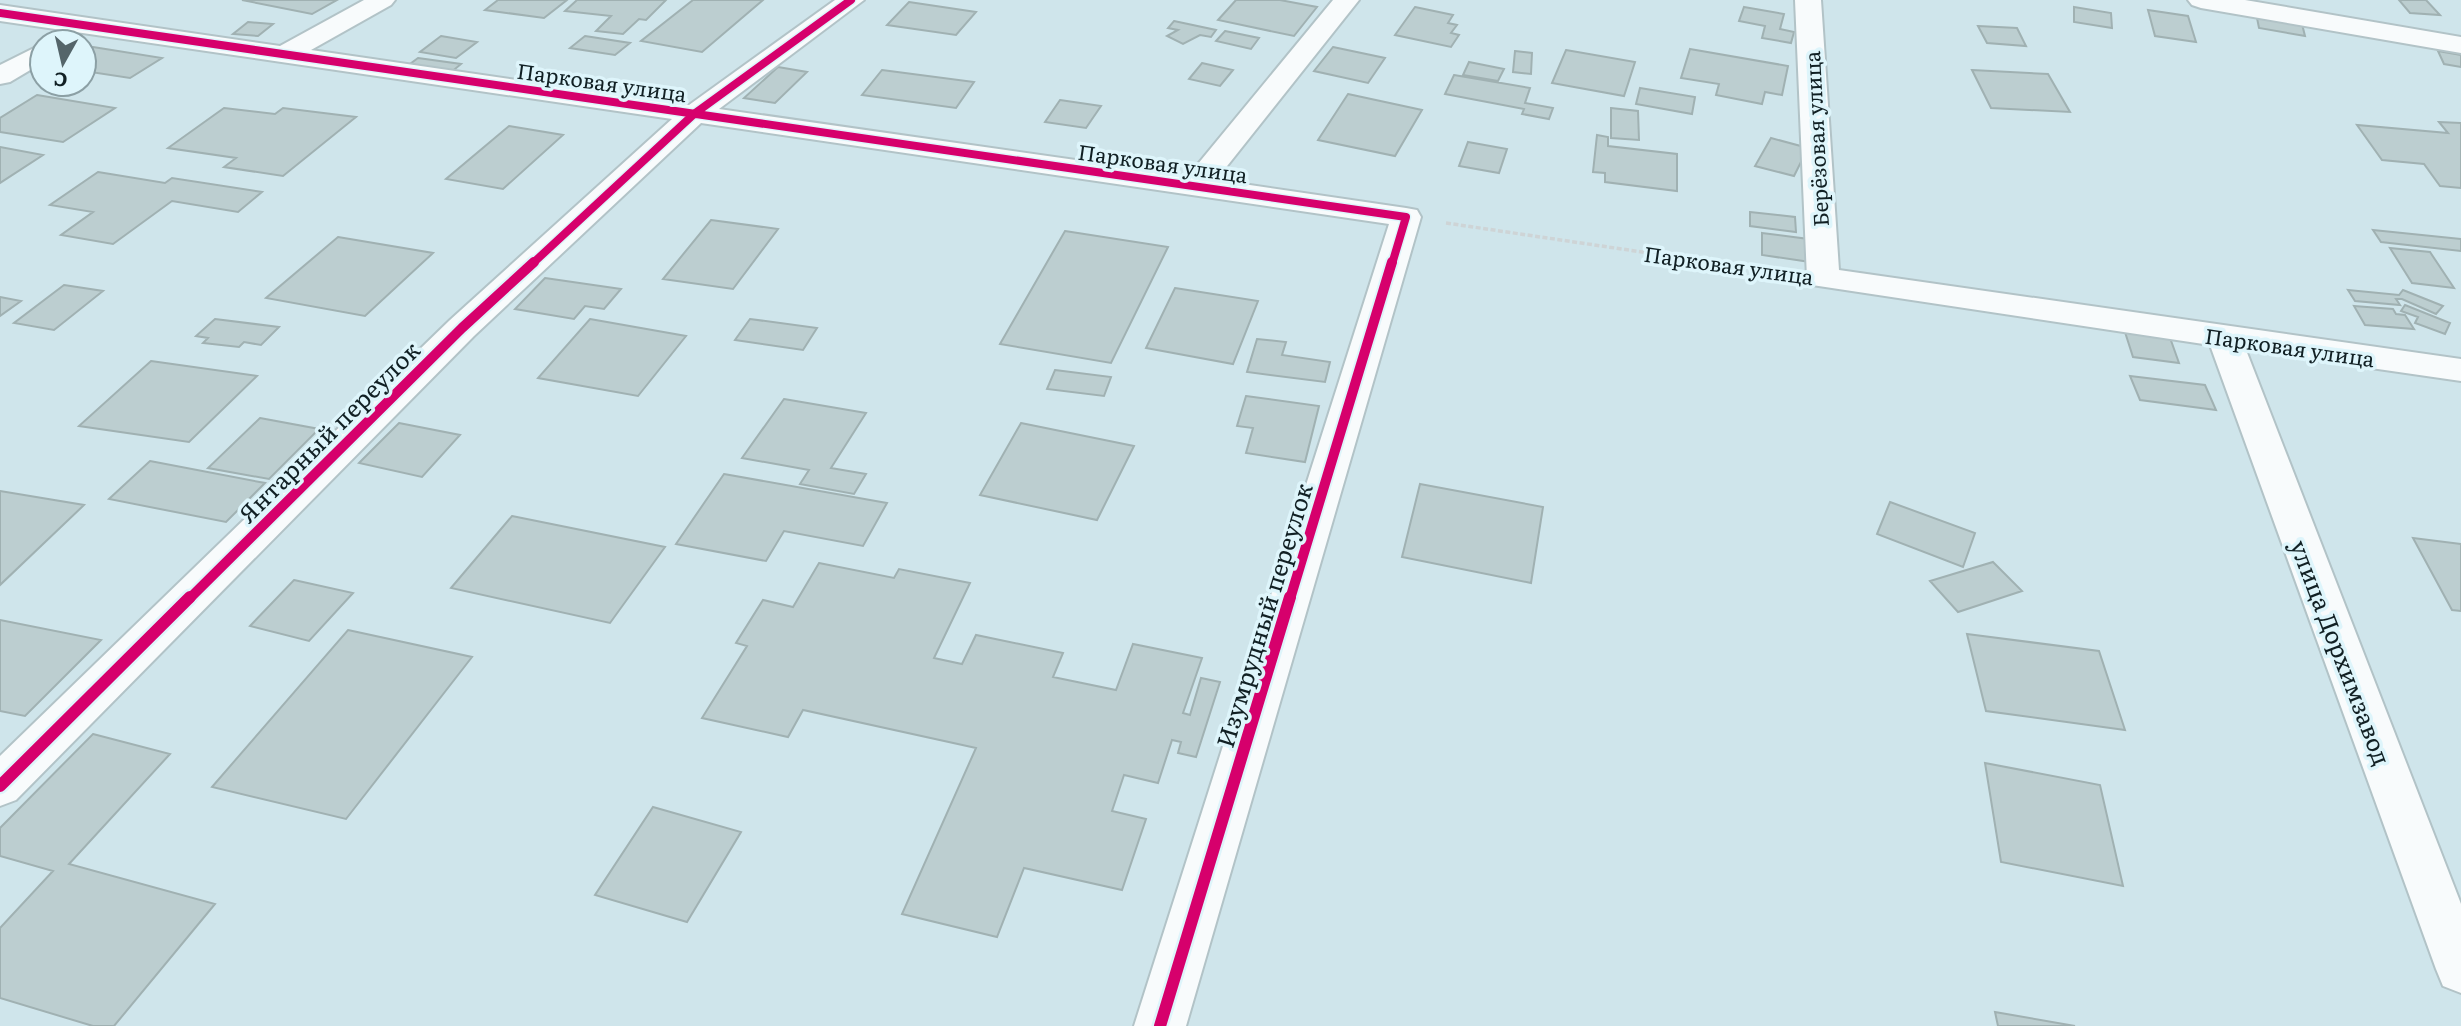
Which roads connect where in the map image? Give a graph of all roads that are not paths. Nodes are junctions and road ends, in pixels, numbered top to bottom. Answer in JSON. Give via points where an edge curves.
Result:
{"nodes":[{"id":1,"x":382,"y":0,"type":"edge"},
{"id":2,"x":850,"y":0,"type":"edge"},
{"id":3,"x":1346,"y":0,"type":"edge"},
{"id":4,"x":1808,"y":0,"type":"edge"},
{"id":5,"x":2202,"y":0,"type":"edge"},
{"id":6,"x":0,"y":13,"type":"edge"},
{"id":7,"x":88,"y":25,"type":"junction"},
{"id":8,"x":83,"y":28,"type":"edge"},
{"id":9,"x":2461,"y":44,"type":"edge"},
{"id":10,"x":285,"y":54,"type":"junction"},
{"id":11,"x":28,"y":60,"type":"edge"},
{"id":12,"x":0,"y":76,"type":"edge"},
{"id":13,"x":694,"y":114,"type":"junction"},
{"id":14,"x":1196,"y":186,"type":"junction"},
{"id":15,"x":1406,"y":217,"type":"joint"},
{"id":16,"x":1823,"y":278,"type":"joint"},
{"id":17,"x":2224,"y":336,"type":"junction"},
{"id":18,"x":2461,"y":370,"type":"edge"},
{"id":19,"x":0,"y":786,"type":"edge"},
{"id":20,"x":2461,"y":969,"type":"edge"},
{"id":21,"x":1160,"y":1026,"type":"edge"}],
"edges":[{"from":1,"to":10,"type":"street"},
{"from":2,"to":13,"type":"street","name":"Янтарный переулок"},
{"from":3,"to":14,"type":"street"},
{"from":4,"to":16,"type":"street","name":"Берёзовая улица"},
{"from":5,"to":9,"type":"street"},
{"from":6,"to":7,"type":"street","name":"Парковая улица"},
{"from":7,"to":8,"type":"street"},
{"from":7,"to":10,"type":"street","name":"Парковая улица"},
{"from":10,"to":13,"type":"street","name":"Парковая улица"},
{"from":11,"to":12,"type":"street"},
{"from":13,"to":14,"type":"street","name":"Парковая улица"},
{"from":13,"to":19,"type":"street","name":"Янтарный переулок","via":[[462,328]]},
{"from":14,"to":15,"type":"street","name":"Парковая улица"},
{"from":15,"to":21,"type":"street","name":"Изумрудный переулок"},
{"from":16,"to":17,"type":"street","name":"Парковая улица"},
{"from":17,"to":18,"type":"street","name":"Парковая улица"},
{"from":17,"to":20,"type":"street","name":"улица Дорхимзавод"}]}
